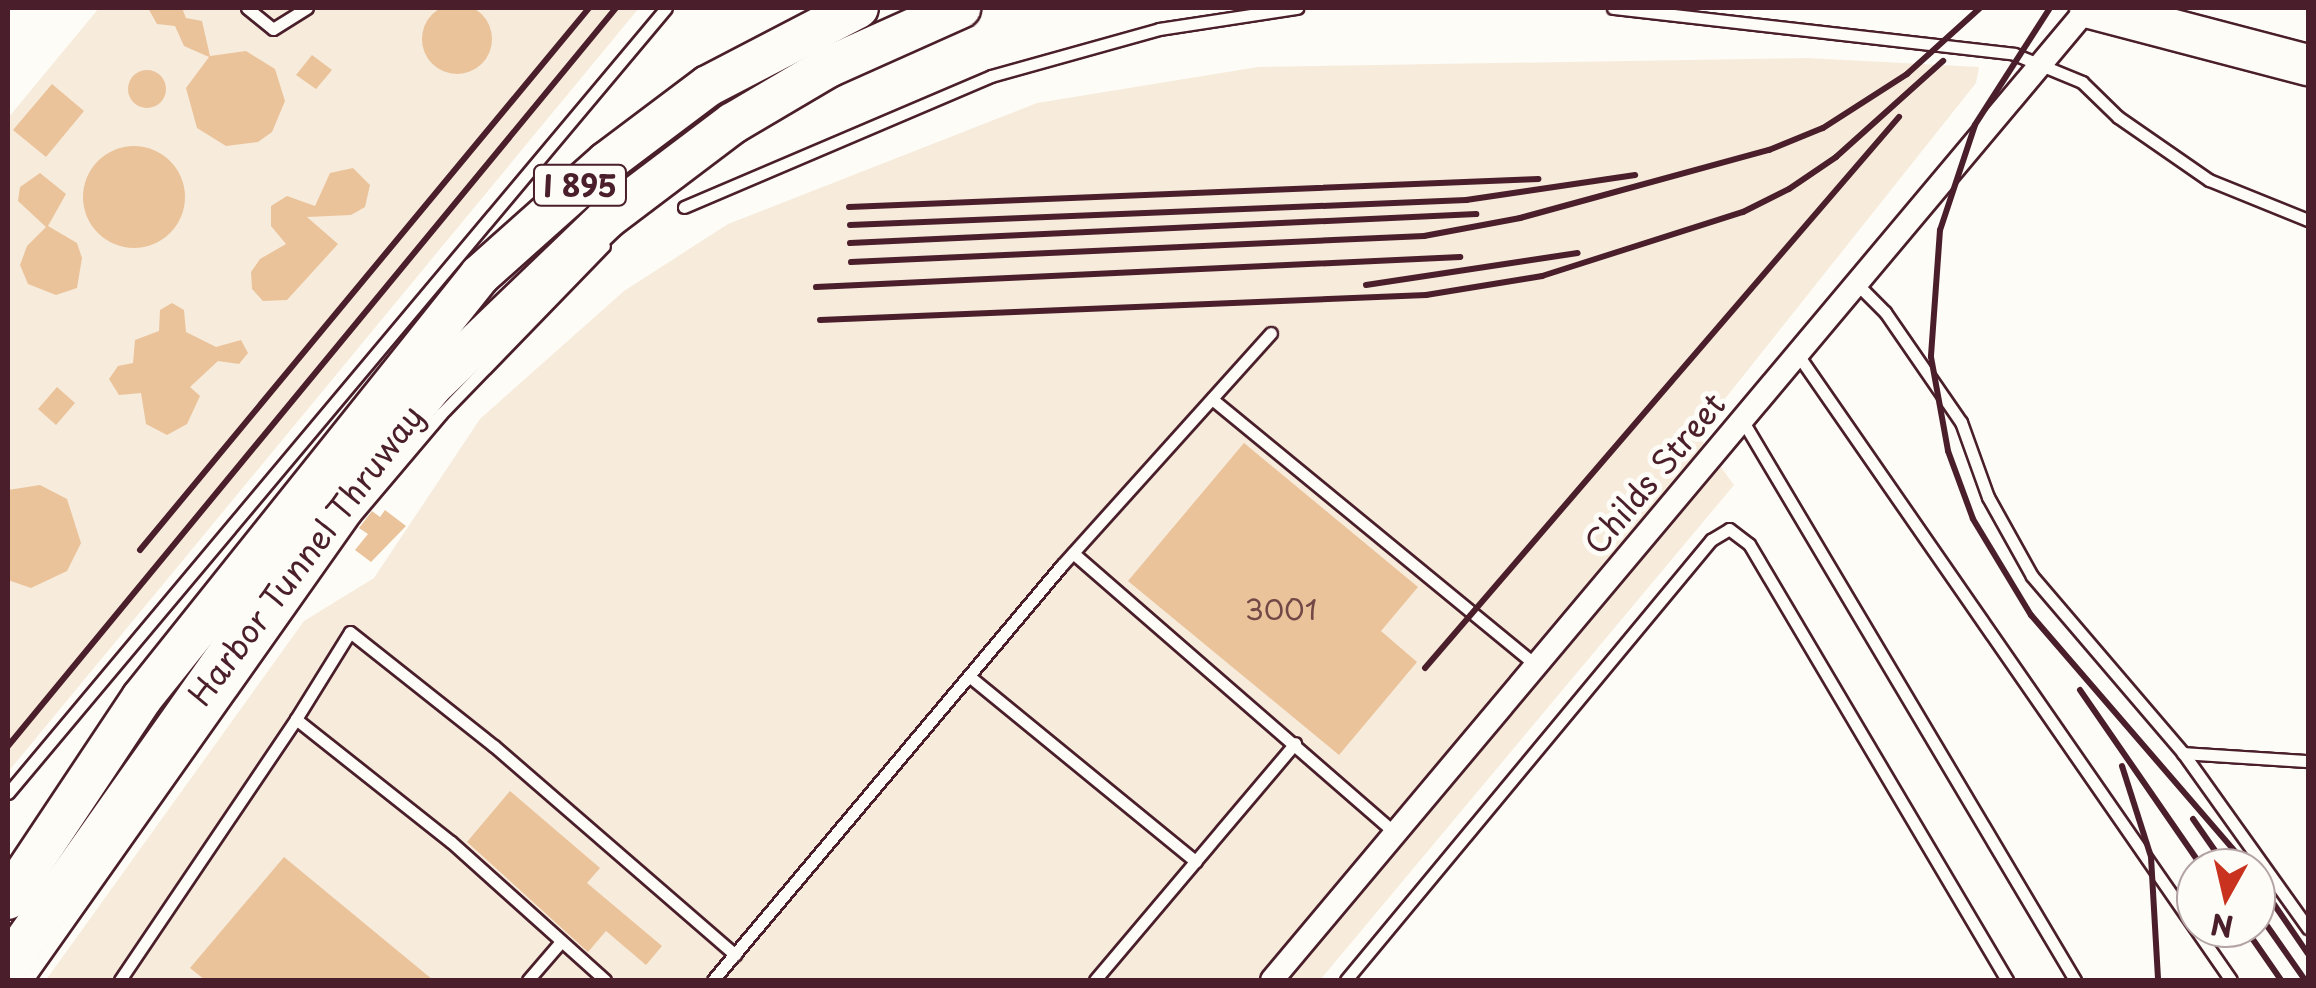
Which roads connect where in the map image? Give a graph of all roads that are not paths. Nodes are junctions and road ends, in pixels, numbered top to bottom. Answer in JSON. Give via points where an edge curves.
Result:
{"nodes":[{"id":1,"x":248,"y":8,"type":"edge"},
{"id":2,"x":306,"y":8,"type":"edge"},
{"id":3,"x":666,"y":8,"type":"edge"},
{"id":4,"x":858,"y":8,"type":"edge"},
{"id":5,"x":960,"y":8,"type":"edge"},
{"id":6,"x":1297,"y":8,"type":"edge"},
{"id":7,"x":1613,"y":8,"type":"edge"},
{"id":8,"x":2088,"y":8,"type":"edge"},
{"id":9,"x":2042,"y":62,"type":"junction"},
{"id":10,"x":2308,"y":65,"type":"edge"},
{"id":11,"x":673,"y":190,"type":"junction"},
{"id":12,"x":2308,"y":220,"type":"edge"},
{"id":13,"x":1857,"y":284,"type":"junction"},
{"id":14,"x":1271,"y":333,"type":"dead end"},
{"id":15,"x":1798,"y":355,"type":"junction"},
{"id":16,"x":1212,"y":399,"type":"junction"},
{"id":17,"x":1741,"y":418,"type":"junction"},
{"id":18,"x":365,"y":436,"type":"junction"},
{"id":19,"x":1073,"y":553,"type":"junction"},
{"id":20,"x":1536,"y":665,"type":"junction"},
{"id":21,"x":968,"y":676,"type":"junction"},
{"id":22,"x":296,"y":720,"type":"junction"},
{"id":23,"x":1295,"y":744,"type":"junction"},
{"id":24,"x":2182,"y":753,"type":"junction"},
{"id":25,"x":2308,"y":761,"type":"edge"},
{"id":26,"x":8,"y":793,"type":"edge"},
{"id":27,"x":1395,"y":833,"type":"junction"},
{"id":28,"x":1196,"y":862,"type":"junction"},
{"id":29,"x":8,"y":899,"type":"edge"},
{"id":30,"x":2308,"y":928,"type":"edge"},
{"id":31,"x":559,"y":944,"type":"junction"},
{"id":32,"x":734,"y":955,"type":"junction"},
{"id":33,"x":8,"y":964,"type":"edge"},
{"id":34,"x":27,"y":980,"type":"edge"},
{"id":35,"x":120,"y":980,"type":"edge"},
{"id":36,"x":528,"y":980,"type":"edge"},
{"id":37,"x":605,"y":980,"type":"edge"},
{"id":38,"x":713,"y":980,"type":"edge"},
{"id":39,"x":1095,"y":980,"type":"edge"},
{"id":40,"x":1272,"y":980,"type":"edge"},
{"id":41,"x":1346,"y":980,"type":"edge"},
{"id":42,"x":2007,"y":980,"type":"edge"},
{"id":43,"x":2075,"y":980,"type":"edge"},
{"id":44,"x":2230,"y":980,"type":"edge"}],
"edges":[{"from":1,"to":2,"type":"lane","via":[[273,28]]},
{"from":3,"to":18,"type":"lane"},
{"from":4,"to":18,"type":"highway","name":"Harbor Tunnel Thruway","number":"I 895","via":[[708,86],[607,162],[480,276]]},
{"from":5,"to":11,"type":"highway","name":"Harbor Tunnel Thruway","number":"I 895","via":[[828,67]]},
{"from":6,"to":11,"type":"lane","via":[[1159,29],[991,76]]},
{"from":7,"to":9,"type":"lane","via":[[1954,44]]},
{"from":8,"to":9,"type":"street","name":"Childs Street"},
{"from":8,"to":10,"type":"highway"},
{"from":9,"to":12,"type":"lane","via":[[2082,82],[2118,117],[2209,180]]},
{"from":9,"to":13,"type":"street","name":"Childs Street"},
{"from":11,"to":18,"type":"highway","name":"Harbor Tunnel Thruway","number":"I 895","via":[[493,326]]},
{"from":13,"to":15,"type":"street","name":"Childs Street"},
{"from":13,"to":24,"type":"lane","via":[[1886,312],[1961,422],[1988,497],[2032,576]]},
{"from":14,"to":16,"type":"lane"},
{"from":15,"to":17,"type":"street","name":"Childs Street"},
{"from":15,"to":44,"type":"lane"},
{"from":16,"to":19,"type":"lane"},
{"from":16,"to":20,"type":"lane"},
{"from":17,"to":20,"type":"street","name":"Childs Street"},
{"from":17,"to":43,"type":"lane"},
{"from":18,"to":26,"type":"lane"},
{"from":18,"to":29,"type":"highway","name":"Harbor Tunnel Thruway","number":"I 895","via":[[142,698]]},
{"from":18,"to":33,"type":"highway","name":"Harbor Tunnel Thruway","number":"I 895"},
{"from":18,"to":34,"type":"lane","via":[[354,517]]},
{"from":19,"to":21,"type":"lane"},
{"from":19,"to":23,"type":"lane"},
{"from":20,"to":27,"type":"street","name":"Childs Street"},
{"from":21,"to":28,"type":"lane"},
{"from":21,"to":32,"type":"lane"},
{"from":22,"to":31,"type":"lane","via":[[451,842]]},
{"from":22,"to":32,"type":"lane","via":[[350,632],[494,746]]},
{"from":22,"to":35,"type":"lane"},
{"from":23,"to":27,"type":"lane"},
{"from":23,"to":28,"type":"lane"},
{"from":24,"to":25,"type":"lane"},
{"from":24,"to":30,"type":"lane"},
{"from":27,"to":40,"type":"street","name":"Childs Street"},
{"from":28,"to":39,"type":"lane"},
{"from":31,"to":36,"type":"lane"},
{"from":31,"to":37,"type":"lane"},
{"from":32,"to":38,"type":"lane"},
{"from":41,"to":42,"type":"lane","via":[[1711,540],[1729,528],[1750,544]]}]}
